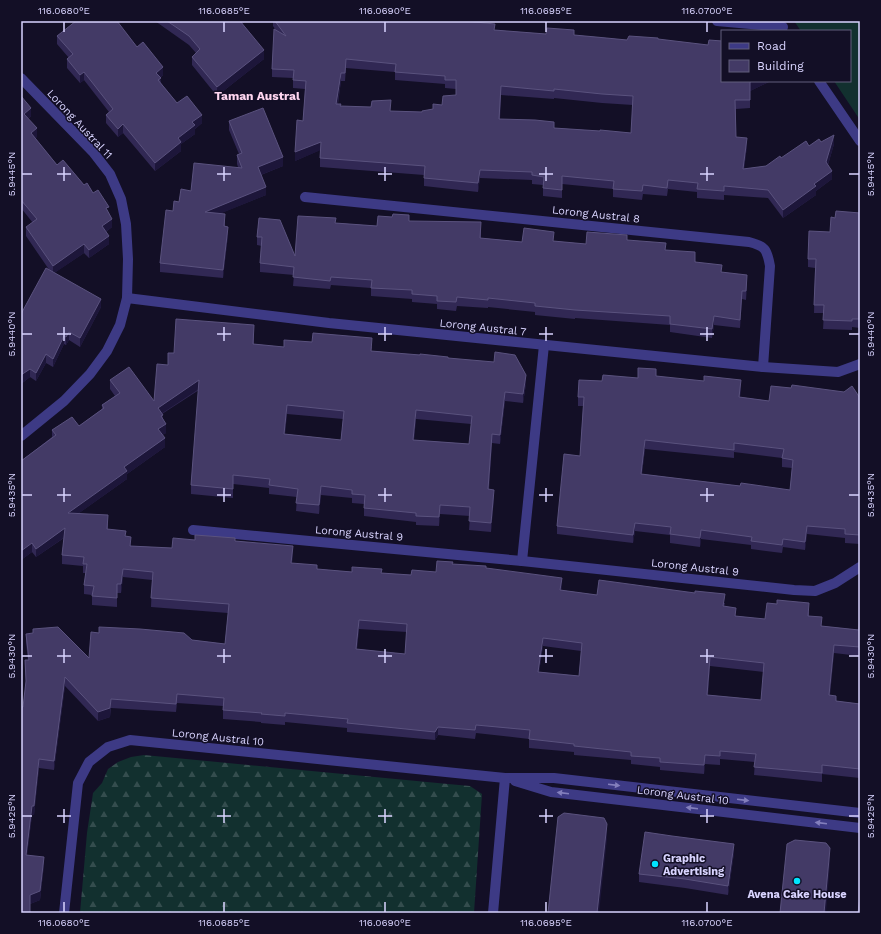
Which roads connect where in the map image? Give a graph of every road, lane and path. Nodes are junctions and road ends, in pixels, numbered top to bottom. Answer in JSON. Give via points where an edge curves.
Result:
{"nodes":[{"id":1,"x":717,"y":21,"type":"edge"},
{"id":2,"x":782,"y":26,"type":"edge"},
{"id":3,"x":21,"y":78,"type":"edge"},
{"id":4,"x":820,"y":82,"type":"edge"},
{"id":5,"x":860,"y":141,"type":"edge"},
{"id":6,"x":304,"y":197,"type":"dead end"},
{"id":7,"x":127,"y":298,"type":"junction"},
{"id":8,"x":544,"y":345,"type":"junction"},
{"id":9,"x":860,"y":364,"type":"edge"},
{"id":10,"x":763,"y":367,"type":"junction"},
{"id":11,"x":21,"y":436,"type":"edge"},
{"id":12,"x":193,"y":530,"type":"dead end"},
{"id":13,"x":522,"y":560,"type":"junction"},
{"id":14,"x":860,"y":567,"type":"edge"},
{"id":15,"x":505,"y":778,"type":"junction"},
{"id":16,"x":860,"y":813,"type":"edge"},
{"id":17,"x":860,"y":828,"type":"edge"},
{"id":18,"x":64,"y":913,"type":"edge"},
{"id":19,"x":492,"y":913,"type":"edge"}],
"edges":[{"from":1,"to":2,"type":"street"},
{"from":3,"to":7,"type":"street","name":"Lorong Austral 11","via":[[93,152],[110,174],[122,199],[126,224]]},
{"from":4,"to":5,"type":"street"},
{"from":6,"to":10,"type":"street","name":"Lorong Austral 8","via":[[760,245],[768,253],[770,266]]},
{"from":7,"to":8,"type":"street","name":"Lorong Austral 7","via":[[329,323]]},
{"from":7,"to":11,"type":"street","name":"Lorong Austral 11","via":[[120,325],[107,351],[90,374],[64,402]]},
{"from":8,"to":10,"type":"street","name":"Lorong Austral 7"},
{"from":8,"to":13,"type":"street"},
{"from":9,"to":10,"type":"street","name":"Lorong Austral 7","via":[[838,372]]},
{"from":12,"to":13,"type":"street","name":"Lorong Austral 9"},
{"from":13,"to":14,"type":"street","name":"Lorong Austral 9","via":[[815,591],[835,583]]},
{"from":15,"to":16,"type":"street","name":"Lorong Austral 10","one_way":true,"via":[[554,778]]},
{"from":17,"to":15,"type":"street","name":"Lorong Austral 10","one_way":true,"via":[[551,792]]},
{"from":15,"to":18,"type":"street","name":"Lorong Austral 10","via":[[130,740],[108,747],[89,762],[78,783]]},
{"from":15,"to":19,"type":"street"}]}
